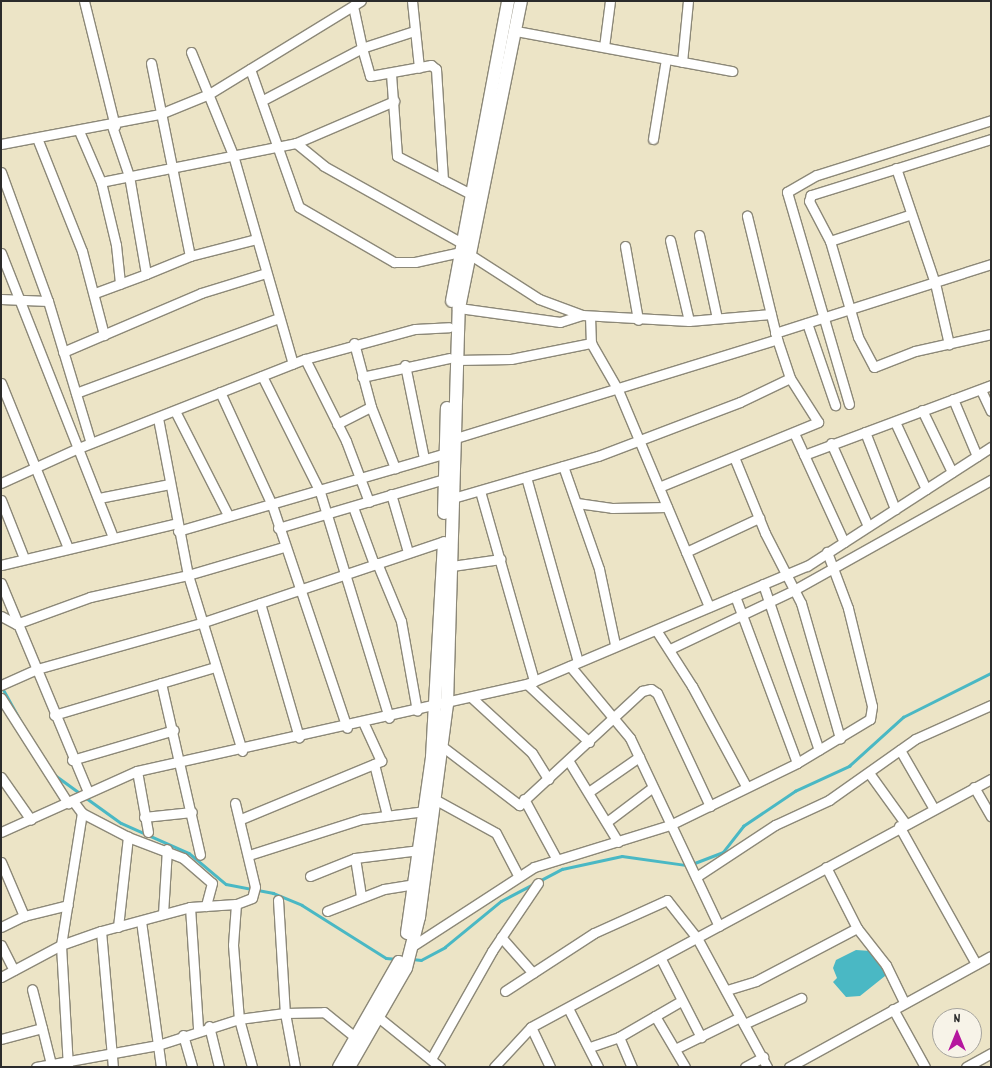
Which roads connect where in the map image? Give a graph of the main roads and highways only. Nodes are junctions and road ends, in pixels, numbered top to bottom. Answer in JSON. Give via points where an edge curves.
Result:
{"nodes":[{"id":1,"x":508,"y":1,"type":"edge"},
{"id":2,"x":521,"y":1,"type":"edge"},
{"id":3,"x":463,"y":250,"type":"junction"},
{"id":4,"x":453,"y":359,"type":"junction"},
{"id":5,"x":442,"y":705,"type":"junction"},
{"id":6,"x":406,"y":957,"type":"junction"},
{"id":7,"x":339,"y":1067,"type":"edge"},
{"id":8,"x":349,"y":1067,"type":"edge"}],
"edges":[{"from":1,"to":3,"type":"main road"},
{"from":2,"to":3,"type":"main road"},
{"from":3,"to":4,"type":"main road"},
{"from":3,"to":4,"type":"main road","via":[[450,327]]},
{"from":4,"to":5,"type":"main road","via":[[444,479]]},
{"from":4,"to":5,"type":"main road","via":[[456,438],[452,566]]},
{"from":5,"to":6,"type":"main road"},
{"from":5,"to":6,"type":"main road","via":[[443,747],[436,800]]},
{"from":6,"to":7,"type":"main road"},
{"from":6,"to":8,"type":"main road","via":[[378,1017]]}]}
